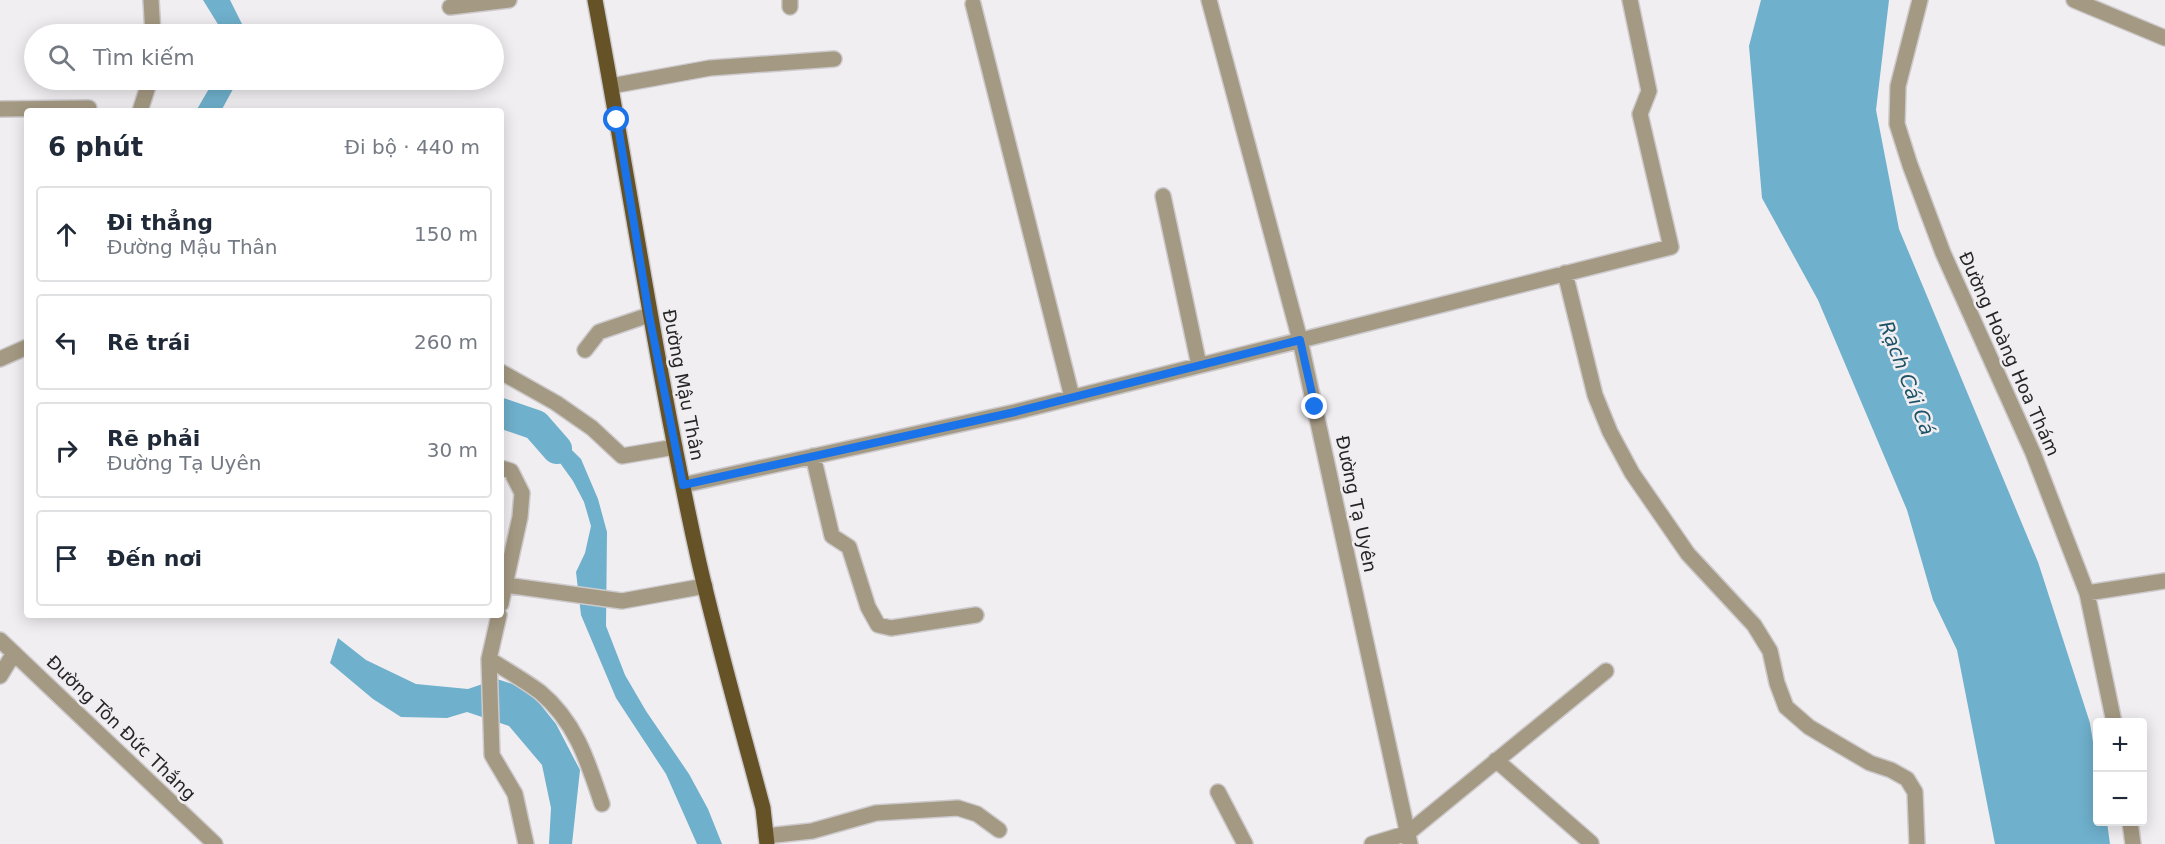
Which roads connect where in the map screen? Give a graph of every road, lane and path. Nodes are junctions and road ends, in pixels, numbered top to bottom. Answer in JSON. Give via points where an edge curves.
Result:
{"nodes":[{"id":1,"x":152,"y":0,"type":"edge"},
{"id":2,"x":509,"y":0,"type":"edge"},
{"id":3,"x":595,"y":0,"type":"edge"},
{"id":4,"x":1209,"y":0,"type":"edge"},
{"id":5,"x":1630,"y":0,"type":"edge"},
{"id":6,"x":1920,"y":0,"type":"edge"},
{"id":7,"x":2074,"y":0,"type":"edge"},
{"id":8,"x":973,"y":4,"type":"dead end"},
{"id":9,"x":450,"y":7,"type":"dead end"},
{"id":10,"x":153,"y":24,"type":"edge"},
{"id":11,"x":2165,"y":38,"type":"edge"},
{"id":12,"x":834,"y":59,"type":"dead end"},
{"id":13,"x":611,"y":86,"type":"junction"},
{"id":14,"x":147,"y":90,"type":"edge"},
{"id":15,"x":142,"y":108,"type":"edge"},
{"id":16,"x":0,"y":109,"type":"edge"},
{"id":17,"x":24,"y":109,"type":"edge"},
{"id":18,"x":1163,"y":196,"type":"dead end"},
{"id":19,"x":1564,"y":273,"type":"junction"},
{"id":20,"x":649,"y":315,"type":"junction"},
{"id":21,"x":1300,"y":340,"type":"junction"},
{"id":22,"x":24,"y":348,"type":"edge"},
{"id":23,"x":585,"y":350,"type":"dead end"},
{"id":24,"x":0,"y":359,"type":"edge"},
{"id":25,"x":1199,"y":365,"type":"junction"},
{"id":26,"x":504,"y":374,"type":"edge"},
{"id":27,"x":1072,"y":397,"type":"junction"},
{"id":28,"x":675,"y":447,"type":"junction"},
{"id":29,"x":813,"y":456,"type":"junction"},
{"id":30,"x":504,"y":469,"type":"edge"},
{"id":31,"x":683,"y":485,"type":"junction"},
{"id":32,"x":2165,"y":581,"type":"edge"},
{"id":33,"x":505,"y":585,"type":"junction"},
{"id":34,"x":705,"y":586,"type":"junction"},
{"id":35,"x":504,"y":590,"type":"edge"},
{"id":36,"x":2087,"y":593,"type":"junction"},
{"id":37,"x":976,"y":615,"type":"dead end"},
{"id":38,"x":498,"y":618,"type":"edge"},
{"id":39,"x":0,"y":640,"type":"edge"},
{"id":40,"x":14,"y":653,"type":"junction"},
{"id":41,"x":489,"y":659,"type":"junction"},
{"id":42,"x":1606,"y":671,"type":"dead end"},
{"id":43,"x":0,"y":676,"type":"edge"},
{"id":44,"x":2113,"y":718,"type":"edge"},
{"id":45,"x":1496,"y":760,"type":"junction"},
{"id":46,"x":1218,"y":792,"type":"dead end"},
{"id":47,"x":602,"y":804,"type":"dead end"},
{"id":48,"x":2131,"y":826,"type":"edge"},
{"id":49,"x":999,"y":830,"type":"dead end"},
{"id":50,"x":1409,"y":838,"type":"edge"},
{"id":51,"x":766,"y":840,"type":"edge"},
{"id":52,"x":1591,"y":843,"type":"edge"},
{"id":53,"x":215,"y":844,"type":"edge"},
{"id":54,"x":526,"y":844,"type":"edge"},
{"id":55,"x":1245,"y":844,"type":"edge"},
{"id":56,"x":1372,"y":844,"type":"edge"},
{"id":57,"x":1917,"y":844,"type":"edge"},
{"id":58,"x":2133,"y":844,"type":"edge"}],
"edges":[{"from":1,"to":10,"type":"street"},
{"from":2,"to":9,"type":"street"},
{"from":3,"to":13,"type":"main road","name":"Đường Mậu Thân"},
{"from":4,"to":21,"type":"street","name":"Đường Tạ Uyên"},
{"from":5,"to":19,"type":"street","via":[[1649,91],[1640,114],[1671,247]]},
{"from":6,"to":36,"type":"street","name":"Đường Hoàng Hoa Thám","via":[[1898,86],[1897,124],[1943,253],[2033,453]]},
{"from":7,"to":11,"type":"street"},
{"from":8,"to":27,"type":"street"},
{"from":12,"to":13,"type":"street","via":[[710,68]]},
{"from":13,"to":20,"type":"main road","name":"Đường Mậu Thân"},
{"from":14,"to":15,"type":"street"},
{"from":16,"to":17,"type":"street"},
{"from":18,"to":25,"type":"street"},
{"from":19,"to":21,"type":"street"},
{"from":19,"to":57,"type":"street","via":[[1595,395],[1632,473],[1688,554],[1754,625],[1770,651],[1786,707],[1809,728],[1907,779],[1915,792]]},
{"from":20,"to":23,"type":"street","via":[[599,332]]},
{"from":20,"to":28,"type":"main road","name":"Đường Mậu Thân"},
{"from":21,"to":25,"type":"street"},
{"from":21,"to":50,"type":"street","name":"Đường Tạ Uyên"},
{"from":22,"to":24,"type":"street"},
{"from":25,"to":27,"type":"street"},
{"from":26,"to":28,"type":"street","via":[[583,422],[622,456]]},
{"from":27,"to":29,"type":"street"},
{"from":28,"to":31,"type":"main road","name":"Đường Mậu Thân"},
{"from":29,"to":31,"type":"street"},
{"from":29,"to":37,"type":"street","via":[[832,536],[849,547],[868,607],[878,625],[891,628]]},
{"from":30,"to":33,"type":"street","via":[[511,471],[522,493]]},
{"from":31,"to":34,"type":"main road","name":"Đường Mậu Thân"},
{"from":32,"to":36,"type":"street"},
{"from":33,"to":34,"type":"street","via":[[622,601]]},
{"from":33,"to":35,"type":"street"},
{"from":34,"to":51,"type":"main road","name":"Đường Mậu Thân","via":[[763,808]]},
{"from":36,"to":44,"type":"street","name":"Đường Hoàng Hoa Thám"},
{"from":38,"to":41,"type":"street"},
{"from":39,"to":40,"type":"street","name":"Đường Tôn Đức Thắng"},
{"from":40,"to":43,"type":"street"},
{"from":40,"to":53,"type":"street","name":"Đường Tôn Đức Thắng"},
{"from":41,"to":47,"type":"street","via":[[540,693],[570,724],[586,755]]},
{"from":41,"to":54,"type":"street","via":[[492,755],[515,794]]},
{"from":42,"to":45,"type":"street"},
{"from":45,"to":50,"type":"street"},
{"from":45,"to":52,"type":"street"},
{"from":46,"to":55,"type":"street"},
{"from":48,"to":58,"type":"street"},
{"from":49,"to":51,"type":"street","via":[[977,814],[958,808],[876,813]]},
{"from":50,"to":56,"type":"street"}]}
